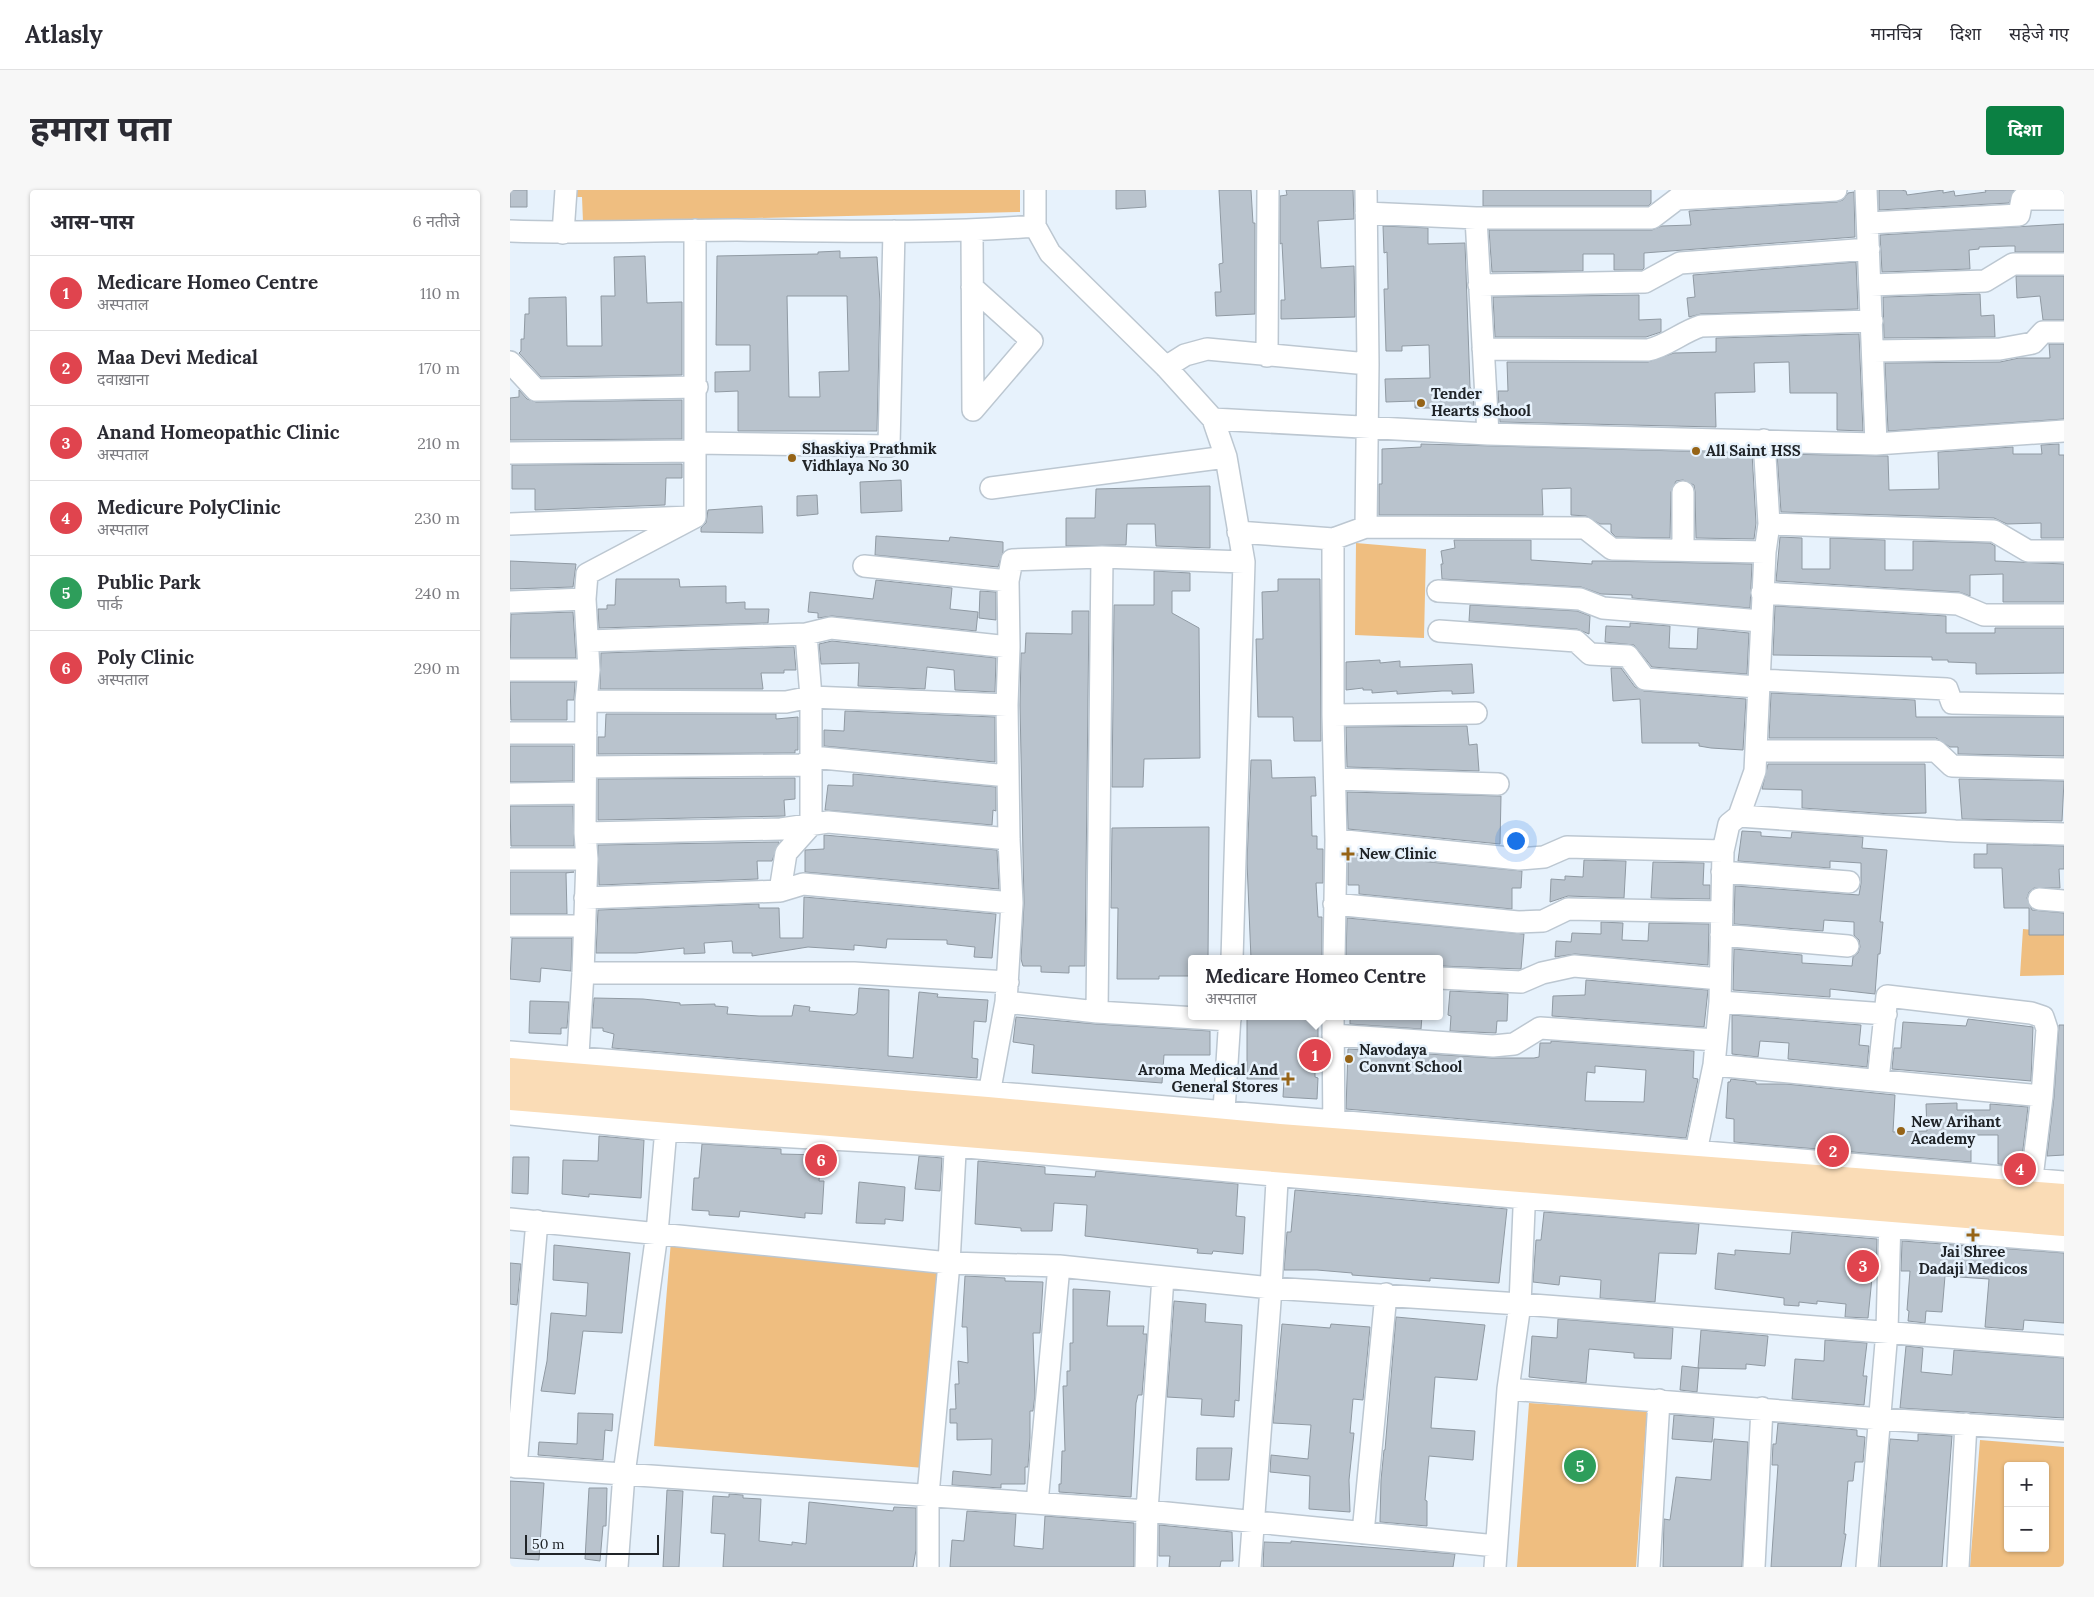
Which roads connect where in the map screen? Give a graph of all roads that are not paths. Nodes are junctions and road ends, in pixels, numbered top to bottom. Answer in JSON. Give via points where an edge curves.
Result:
{"nodes":[{"id":1,"x":566,"y":190,"type":"edge"},
{"id":2,"x":1035,"y":190,"type":"edge"},
{"id":3,"x":1268,"y":190,"type":"edge"},
{"id":4,"x":1366,"y":190,"type":"edge"},
{"id":5,"x":1836,"y":190,"type":"edge"},
{"id":6,"x":1866,"y":190,"type":"edge"},
{"id":7,"x":2064,"y":199,"type":"edge"},
{"id":8,"x":1366,"y":212,"type":"junction"},
{"id":9,"x":1476,"y":218,"type":"junction"},
{"id":10,"x":1869,"y":223,"type":"junction"},
{"id":11,"x":1036,"y":226,"type":"junction"},
{"id":12,"x":695,"y":230,"type":"junction"},
{"id":13,"x":510,"y":231,"type":"edge"},
{"id":14,"x":894,"y":231,"type":"junction"},
{"id":15,"x":972,"y":231,"type":"junction"},
{"id":16,"x":563,"y":233,"type":"junction"},
{"id":17,"x":1869,"y":250,"type":"junction"},
{"id":18,"x":2064,"y":264,"type":"edge"},
{"id":19,"x":1479,"y":285,"type":"junction"},
{"id":20,"x":1871,"y":285,"type":"junction"},
{"id":21,"x":972,"y":288,"type":"junction"},
{"id":22,"x":1872,"y":321,"type":"junction"},
{"id":23,"x":2064,"y":332,"type":"edge"},
{"id":24,"x":1483,"y":349,"type":"junction"},
{"id":25,"x":1874,"y":351,"type":"junction"},
{"id":26,"x":1267,"y":356,"type":"junction"},
{"id":27,"x":510,"y":362,"type":"edge"},
{"id":28,"x":1368,"y":364,"type":"junction"},
{"id":29,"x":1166,"y":367,"type":"junction"},
{"id":30,"x":697,"y":387,"type":"junction"},
{"id":31,"x":1213,"y":420,"type":"junction"},
{"id":32,"x":1368,"y":428,"type":"junction"},
{"id":33,"x":2064,"y":431,"type":"edge"},
{"id":34,"x":1488,"y":434,"type":"junction"},
{"id":35,"x":1764,"y":440,"type":"junction"},
{"id":36,"x":1876,"y":444,"type":"junction"},
{"id":37,"x":695,"y":447,"type":"junction"},
{"id":38,"x":510,"y":453,"type":"edge"},
{"id":39,"x":1226,"y":457,"type":"junction"},
{"id":40,"x":991,"y":488,"type":"dead end"},
{"id":41,"x":1683,"y":492,"type":"dead end"},
{"id":42,"x":695,"y":516,"type":"junction"},
{"id":43,"x":510,"y":524,"type":"edge"},
{"id":44,"x":1769,"y":524,"type":"junction"},
{"id":45,"x":1366,"y":527,"type":"junction"},
{"id":46,"x":1238,"y":532,"type":"junction"},
{"id":47,"x":1333,"y":539,"type":"junction"},
{"id":48,"x":1683,"y":549,"type":"junction"},
{"id":49,"x":2064,"y":551,"type":"edge"},
{"id":50,"x":1765,"y":552,"type":"junction"},
{"id":51,"x":1102,"y":557,"type":"junction"},
{"id":52,"x":1244,"y":562,"type":"junction"},
{"id":53,"x":864,"y":566,"type":"dead end"},
{"id":54,"x":1008,"y":581,"type":"junction"},
{"id":55,"x":1438,"y":591,"type":"dead end"},
{"id":56,"x":1762,"y":593,"type":"junction"},
{"id":57,"x":585,"y":599,"type":"junction"},
{"id":58,"x":510,"y":602,"type":"edge"},
{"id":59,"x":2064,"y":615,"type":"edge"},
{"id":60,"x":1761,"y":621,"type":"junction"},
{"id":61,"x":1439,"y":631,"type":"dead end"},
{"id":62,"x":806,"y":634,"type":"junction"},
{"id":63,"x":588,"y":641,"type":"junction"},
{"id":64,"x":1009,"y":647,"type":"junction"},
{"id":65,"x":510,"y":670,"type":"edge"},
{"id":66,"x":589,"y":670,"type":"junction"},
{"id":67,"x":1758,"y":684,"type":"junction"},
{"id":68,"x":811,"y":696,"type":"junction"},
{"id":69,"x":586,"y":701,"type":"junction"},
{"id":70,"x":1007,"y":705,"type":"junction"},
{"id":71,"x":2064,"y":705,"type":"edge"},
{"id":72,"x":1476,"y":713,"type":"dead end"},
{"id":73,"x":1333,"y":715,"type":"junction"},
{"id":74,"x":510,"y":733,"type":"edge"},
{"id":75,"x":586,"y":733,"type":"junction"},
{"id":76,"x":1756,"y":751,"type":"junction"},
{"id":77,"x":812,"y":757,"type":"junction"},
{"id":78,"x":586,"y":767,"type":"junction"},
{"id":79,"x":2064,"y":769,"type":"edge"},
{"id":80,"x":1008,"y":776,"type":"junction"},
{"id":81,"x":1335,"y":779,"type":"junction"},
{"id":82,"x":1498,"y":784,"type":"dead end"},
{"id":83,"x":510,"y":794,"type":"edge"},
{"id":84,"x":585,"y":794,"type":"junction"},
{"id":85,"x":1739,"y":816,"type":"junction"},
{"id":86,"x":811,"y":825,"type":"junction"},
{"id":87,"x":585,"y":833,"type":"junction"},
{"id":88,"x":2064,"y":834,"type":"edge"},
{"id":89,"x":1009,"y":839,"type":"junction"},
{"id":90,"x":1336,"y":840,"type":"junction"},
{"id":91,"x":1723,"y":850,"type":"junction"},
{"id":92,"x":510,"y":859,"type":"edge"},
{"id":93,"x":587,"y":859,"type":"junction"},
{"id":94,"x":1722,"y":872,"type":"junction"},
{"id":95,"x":1849,"y":882,"type":"dead end"},
{"id":96,"x":780,"y":891,"type":"junction"},
{"id":97,"x":585,"y":898,"type":"junction"},
{"id":98,"x":2039,"y":899,"type":"dead end"},
{"id":99,"x":2064,"y":901,"type":"edge"},
{"id":100,"x":1012,"y":903,"type":"junction"},
{"id":101,"x":1334,"y":904,"type":"junction"},
{"id":102,"x":1722,"y":912,"type":"junction"},
{"id":103,"x":510,"y":926,"type":"edge"},
{"id":104,"x":584,"y":926,"type":"junction"},
{"id":105,"x":1721,"y":935,"type":"junction"},
{"id":106,"x":1848,"y":946,"type":"dead end"},
{"id":107,"x":1232,"y":955,"type":"edge"},
{"id":108,"x":1334,"y":955,"type":"edge"},
{"id":109,"x":583,"y":973,"type":"junction"},
{"id":110,"x":1443,"y":978,"type":"edge"},
{"id":111,"x":1720,"y":979,"type":"junction"},
{"id":112,"x":1007,"y":992,"type":"junction"},
{"id":113,"x":1720,"y":1002,"type":"junction"},
{"id":114,"x":1097,"y":1012,"type":"junction"},
{"id":115,"x":1886,"y":1014,"type":"junction"},
{"id":116,"x":1188,"y":1016,"type":"edge"},
{"id":117,"x":1230,"y":1020,"type":"edge"},
{"id":118,"x":1333,"y":1026,"type":"edge"},
{"id":119,"x":1716,"y":1040,"type":"junction"},
{"id":120,"x":510,"y":1052,"type":"edge"},
{"id":121,"x":1714,"y":1065,"type":"junction"},
{"id":122,"x":577,"y":1068,"type":"junction"},
{"id":123,"x":510,"y":1072,"type":"edge"},
{"id":124,"x":1878,"y":1080,"type":"junction"},
{"id":125,"x":510,"y":1096,"type":"edge"},
{"id":126,"x":2042,"y":1096,"type":"junction"},
{"id":127,"x":988,"y":1101,"type":"junction"},
{"id":128,"x":510,"y":1114,"type":"edge"},
{"id":129,"x":667,"y":1119,"type":"junction"},
{"id":130,"x":1334,"y":1132,"type":"junction"},
{"id":131,"x":1223,"y":1133,"type":"junction"},
{"id":132,"x":956,"y":1139,"type":"junction"},
{"id":133,"x":1278,"y":1158,"type":"junction"},
{"id":134,"x":1693,"y":1171,"type":"junction"},
{"id":135,"x":2064,"y":1182,"type":"edge"},
{"id":136,"x":2031,"y":1187,"type":"junction"},
{"id":137,"x":1525,"y":1188,"type":"junction"},
{"id":138,"x":2064,"y":1198,"type":"edge"},
{"id":139,"x":1890,"y":1217,"type":"junction"},
{"id":140,"x":510,"y":1219,"type":"edge"},
{"id":141,"x":537,"y":1220,"type":"junction"},
{"id":142,"x":2064,"y":1222,"type":"edge"},
{"id":143,"x":656,"y":1233,"type":"junction"},
{"id":144,"x":2064,"y":1241,"type":"edge"},
{"id":145,"x":948,"y":1263,"type":"junction"},
{"id":146,"x":1059,"y":1266,"type":"junction"},
{"id":147,"x":1163,"y":1277,"type":"junction"},
{"id":148,"x":1271,"y":1288,"type":"junction"},
{"id":149,"x":1386,"y":1294,"type":"junction"},
{"id":150,"x":1520,"y":1304,"type":"junction"},
{"id":151,"x":1888,"y":1332,"type":"junction"},
{"id":152,"x":2064,"y":1346,"type":"edge"},
{"id":153,"x":1508,"y":1389,"type":"junction"},
{"id":154,"x":1659,"y":1400,"type":"junction"},
{"id":155,"x":1762,"y":1408,"type":"junction"},
{"id":156,"x":1881,"y":1419,"type":"junction"},
{"id":157,"x":1966,"y":1424,"type":"junction"},
{"id":158,"x":2064,"y":1432,"type":"edge"},
{"id":159,"x":513,"y":1467,"type":"edge"},
{"id":160,"x":624,"y":1474,"type":"junction"},
{"id":161,"x":928,"y":1495,"type":"junction"},
{"id":162,"x":1037,"y":1503,"type":"junction"},
{"id":163,"x":1147,"y":1511,"type":"junction"},
{"id":164,"x":1252,"y":1520,"type":"junction"},
{"id":165,"x":1363,"y":1532,"type":"junction"},
{"id":166,"x":1496,"y":1546,"type":"junction"},
{"id":167,"x":617,"y":1567,"type":"edge"},
{"id":168,"x":928,"y":1567,"type":"edge"},
{"id":169,"x":1146,"y":1567,"type":"edge"},
{"id":170,"x":1250,"y":1567,"type":"edge"},
{"id":171,"x":1495,"y":1567,"type":"edge"},
{"id":172,"x":1649,"y":1567,"type":"edge"},
{"id":173,"x":1754,"y":1567,"type":"edge"},
{"id":174,"x":1867,"y":1567,"type":"edge"},
{"id":175,"x":1958,"y":1567,"type":"edge"}],
"edges":[{"from":1,"to":16,"type":"street"},
{"from":2,"to":11,"type":"street"},
{"from":3,"to":26,"type":"street"},
{"from":4,"to":8,"type":"street"},
{"from":5,"to":9,"type":"street","via":[[1677,199],[1652,218]]},
{"from":6,"to":10,"type":"street"},
{"from":7,"to":10,"type":"street","via":[[2022,199],[2019,215]]},
{"from":8,"to":9,"type":"street"},
{"from":8,"to":28,"type":"street"},
{"from":9,"to":19,"type":"street"},
{"from":10,"to":17,"type":"street"},
{"from":11,"to":15,"type":"street"},
{"from":11,"to":29,"type":"street","via":[[1050,253]]},
{"from":12,"to":14,"type":"street"},
{"from":12,"to":16,"type":"street"},
{"from":12,"to":30,"type":"street"},
{"from":13,"to":16,"type":"street"},
{"from":14,"to":15,"type":"street"},
{"from":14,"to":37,"type":"street","via":[[890,446]]},
{"from":15,"to":21,"type":"street"},
{"from":17,"to":19,"type":"street","via":[[1680,263],[1645,282]]},
{"from":17,"to":20,"type":"street"},
{"from":18,"to":20,"type":"street","via":[[2013,264],[1985,281]]},
{"from":19,"to":24,"type":"street"},
{"from":20,"to":22,"type":"street"},
{"from":21,"to":21,"type":"street","via":[[972,335],[973,410],[1032,341]]},
{"from":22,"to":24,"type":"street","via":[[1701,326],[1687,330],[1660,348],[1648,350]]},
{"from":22,"to":25,"type":"street"},
{"from":23,"to":25,"type":"street","via":[[2043,332],[2033,343],[2000,349]]},
{"from":24,"to":34,"type":"street"},
{"from":25,"to":36,"type":"street"},
{"from":26,"to":28,"type":"street"},
{"from":26,"to":29,"type":"street","via":[[1207,349],[1185,355]]},
{"from":27,"to":30,"type":"street","via":[[536,390]]},
{"from":28,"to":32,"type":"street"},
{"from":29,"to":31,"type":"street"},
{"from":30,"to":37,"type":"street"},
{"from":31,"to":32,"type":"street"},
{"from":31,"to":39,"type":"street"},
{"from":32,"to":34,"type":"street"},
{"from":32,"to":45,"type":"street"},
{"from":33,"to":36,"type":"street"},
{"from":34,"to":35,"type":"street"},
{"from":35,"to":36,"type":"street"},
{"from":35,"to":44,"type":"street"},
{"from":37,"to":38,"type":"street"},
{"from":37,"to":42,"type":"street"},
{"from":39,"to":40,"type":"street"},
{"from":39,"to":46,"type":"street"},
{"from":41,"to":48,"type":"street"},
{"from":42,"to":43,"type":"street"},
{"from":42,"to":57,"type":"street","via":[[586,574]]},
{"from":44,"to":49,"type":"street","via":[[1994,531],[2028,551]]},
{"from":44,"to":50,"type":"street"},
{"from":45,"to":47,"type":"street"},
{"from":45,"to":48,"type":"street","via":[[1585,528],[1612,549]]},
{"from":46,"to":47,"type":"street"},
{"from":46,"to":52,"type":"street"},
{"from":47,"to":73,"type":"street"},
{"from":48,"to":50,"type":"street"},
{"from":50,"to":56,"type":"street"},
{"from":51,"to":52,"type":"street"},
{"from":51,"to":54,"type":"street","via":[[1012,560]]},
{"from":51,"to":114,"type":"street"},
{"from":52,"to":107,"type":"street"},
{"from":53,"to":54,"type":"street"},
{"from":54,"to":64,"type":"street"},
{"from":55,"to":60,"type":"street","via":[[1580,599],[1602,608]]},
{"from":56,"to":59,"type":"street","via":[[1958,604],[1984,615]]},
{"from":56,"to":60,"type":"street"},
{"from":57,"to":58,"type":"street"},
{"from":57,"to":63,"type":"street"},
{"from":60,"to":67,"type":"street"},
{"from":61,"to":67,"type":"street","via":[[1576,641],[1590,654],[1628,656],[1645,679]]},
{"from":62,"to":63,"type":"street"},
{"from":62,"to":64,"type":"street","via":[[831,628]]},
{"from":62,"to":68,"type":"street"},
{"from":63,"to":66,"type":"street"},
{"from":64,"to":70,"type":"street"},
{"from":65,"to":66,"type":"street"},
{"from":66,"to":69,"type":"street"},
{"from":67,"to":71,"type":"street","via":[[1947,690],[1952,703]]},
{"from":67,"to":76,"type":"street"},
{"from":68,"to":69,"type":"street","via":[[786,702]]},
{"from":68,"to":70,"type":"street"},
{"from":68,"to":77,"type":"street"},
{"from":69,"to":75,"type":"street"},
{"from":70,"to":80,"type":"street"},
{"from":72,"to":73,"type":"street"},
{"from":73,"to":81,"type":"street"},
{"from":74,"to":75,"type":"street"},
{"from":75,"to":78,"type":"street"},
{"from":76,"to":79,"type":"street","via":[[1936,751],[1952,766]]},
{"from":76,"to":85,"type":"street","via":[[1755,771]]},
{"from":77,"to":78,"type":"street","via":[[803,765]]},
{"from":77,"to":80,"type":"street"},
{"from":77,"to":86,"type":"street"},
{"from":78,"to":84,"type":"street"},
{"from":80,"to":89,"type":"street"},
{"from":81,"to":82,"type":"street"},
{"from":81,"to":90,"type":"street"},
{"from":83,"to":84,"type":"street"},
{"from":84,"to":87,"type":"street"},
{"from":85,"to":88,"type":"street","via":[[1955,831]]},
{"from":85,"to":91,"type":"street","via":[[1729,824]]},
{"from":86,"to":87,"type":"street","via":[[781,829]]},
{"from":86,"to":89,"type":"street","via":[[828,822]]},
{"from":86,"to":96,"type":"street","via":[[786,853]]},
{"from":87,"to":93,"type":"street"},
{"from":89,"to":100,"type":"street"},
{"from":90,"to":91,"type":"street","via":[[1519,858],[1544,857],[1567,847]]},
{"from":90,"to":101,"type":"street"},
{"from":91,"to":94,"type":"street"},
{"from":92,"to":93,"type":"street"},
{"from":93,"to":97,"type":"street"},
{"from":94,"to":95,"type":"street"},
{"from":94,"to":102,"type":"street"},
{"from":96,"to":97,"type":"street"},
{"from":96,"to":100,"type":"street","via":[[803,884]]},
{"from":97,"to":104,"type":"street"},
{"from":98,"to":99,"type":"street"},
{"from":100,"to":112,"type":"street"},
{"from":101,"to":102,"type":"street","via":[[1518,922],[1543,921],[1568,909]]},
{"from":101,"to":108,"type":"street"},
{"from":102,"to":105,"type":"street"},
{"from":103,"to":104,"type":"street"},
{"from":104,"to":109,"type":"street"},
{"from":105,"to":106,"type":"street"},
{"from":105,"to":111,"type":"street"},
{"from":109,"to":112,"type":"street","via":[[854,973]]},
{"from":109,"to":122,"type":"street"},
{"from":110,"to":111,"type":"street","via":[[1521,982],[1542,973],[1574,966]]},
{"from":111,"to":113,"type":"street"},
{"from":112,"to":114,"type":"street"},
{"from":112,"to":127,"type":"street"},
{"from":113,"to":115,"type":"street"},
{"from":113,"to":119,"type":"street"},
{"from":114,"to":116,"type":"street"},
{"from":115,"to":124,"type":"street"},
{"from":115,"to":126,"type":"street","via":[[1888,996],[2043,1017],[2047,1029]]},
{"from":117,"to":131,"type":"street"},
{"from":118,"to":119,"type":"street","via":[[1492,1046],[1514,1044],[1540,1028]]},
{"from":118,"to":130,"type":"street"},
{"from":119,"to":121,"type":"street"},
{"from":120,"to":122,"type":"street"},
{"from":121,"to":124,"type":"street"},
{"from":121,"to":134,"type":"street"},
{"from":122,"to":123,"type":"main road"},
{"from":122,"to":127,"type":"main road"},
{"from":124,"to":126,"type":"street"},
{"from":125,"to":129,"type":"main road"},
{"from":126,"to":136,"type":"street"},
{"from":127,"to":131,"type":"main road"},
{"from":128,"to":129,"type":"street"},
{"from":129,"to":132,"type":"main road"},
{"from":129,"to":143,"type":"street"},
{"from":130,"to":131,"type":"street"},
{"from":130,"to":133,"type":"main road"},
{"from":130,"to":134,"type":"main road"},
{"from":131,"to":132,"type":"main road"},
{"from":131,"to":133,"type":"main road"},
{"from":132,"to":133,"type":"street"},
{"from":132,"to":145,"type":"street"},
{"from":133,"to":137,"type":"main road"},
{"from":133,"to":148,"type":"street"},
{"from":134,"to":136,"type":"main road"},
{"from":134,"to":137,"type":"main road"},
{"from":134,"to":139,"type":"main road"},
{"from":135,"to":136,"type":"street"},
{"from":136,"to":138,"type":"main road"},
{"from":137,"to":139,"type":"street"},
{"from":137,"to":150,"type":"street"},
{"from":139,"to":142,"type":"main road"},
{"from":139,"to":144,"type":"street"},
{"from":139,"to":151,"type":"street"},
{"from":140,"to":141,"type":"street"},
{"from":141,"to":143,"type":"street"},
{"from":141,"to":159,"type":"street"},
{"from":143,"to":145,"type":"street"},
{"from":143,"to":160,"type":"street"},
{"from":145,"to":146,"type":"street"},
{"from":145,"to":161,"type":"street"},
{"from":146,"to":147,"type":"street"},
{"from":146,"to":162,"type":"street"},
{"from":147,"to":148,"type":"street"},
{"from":147,"to":163,"type":"street"},
{"from":148,"to":149,"type":"street"},
{"from":148,"to":164,"type":"street"},
{"from":149,"to":150,"type":"street"},
{"from":149,"to":165,"type":"street"},
{"from":150,"to":151,"type":"street"},
{"from":150,"to":153,"type":"street"},
{"from":151,"to":152,"type":"street"},
{"from":151,"to":156,"type":"street"},
{"from":153,"to":154,"type":"street"},
{"from":153,"to":166,"type":"street"},
{"from":154,"to":155,"type":"street"},
{"from":154,"to":172,"type":"street"},
{"from":155,"to":156,"type":"street"},
{"from":155,"to":173,"type":"street"},
{"from":156,"to":157,"type":"street"},
{"from":156,"to":174,"type":"street"},
{"from":157,"to":158,"type":"street"},
{"from":157,"to":175,"type":"street"},
{"from":159,"to":160,"type":"street"},
{"from":160,"to":161,"type":"street"},
{"from":160,"to":167,"type":"street"},
{"from":161,"to":162,"type":"street"},
{"from":161,"to":168,"type":"street"},
{"from":162,"to":163,"type":"street"},
{"from":163,"to":164,"type":"street"},
{"from":163,"to":169,"type":"street"},
{"from":164,"to":165,"type":"street"},
{"from":164,"to":170,"type":"street"},
{"from":165,"to":166,"type":"street"},
{"from":166,"to":171,"type":"street"}]}
